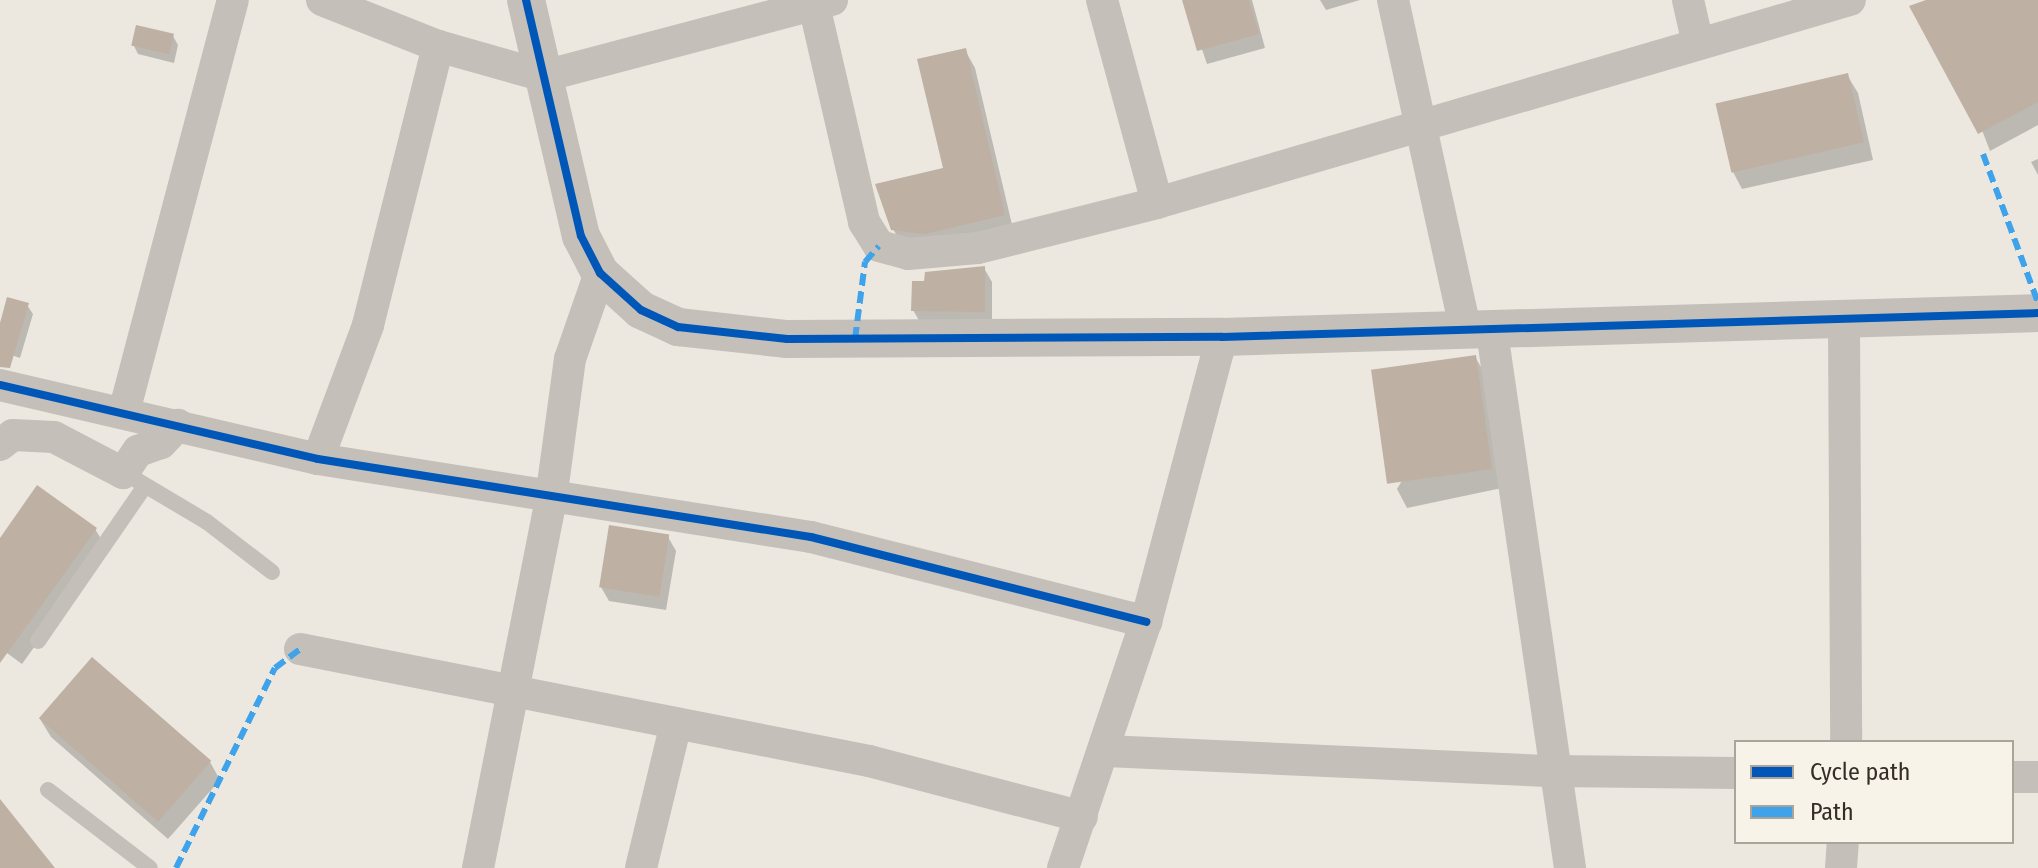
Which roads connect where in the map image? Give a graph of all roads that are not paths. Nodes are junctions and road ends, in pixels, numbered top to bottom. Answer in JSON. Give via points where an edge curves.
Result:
{"nodes":[{"id":1,"x":233,"y":0,"type":"edge"},
{"id":2,"x":322,"y":0,"type":"edge"},
{"id":3,"x":526,"y":0,"type":"edge"},
{"id":4,"x":1102,"y":0,"type":"edge"},
{"id":5,"x":1393,"y":0,"type":"edge"},
{"id":6,"x":1688,"y":0,"type":"edge"},
{"id":7,"x":1850,"y":0,"type":"edge"},
{"id":8,"x":823,"y":3,"type":"edge"},
{"id":9,"x":1698,"y":44,"type":"junction"},
{"id":10,"x":438,"y":46,"type":"junction"},
{"id":11,"x":544,"y":76,"type":"junction"},
{"id":12,"x":1422,"y":123,"type":"junction"},
{"id":13,"x":1157,"y":203,"type":"junction"},
{"id":14,"x":600,"y":273,"type":"junction"},
{"id":15,"x":2038,"y":313,"type":"edge"},
{"id":16,"x":1844,"y":323,"type":"junction"},
{"id":17,"x":1479,"y":332,"type":"junction"},
{"id":18,"x":1222,"y":337,"type":"junction"},
{"id":19,"x":0,"y":385,"type":"edge"},
{"id":20,"x":124,"y":412,"type":"junction"},
{"id":21,"x":178,"y":425,"type":"junction"},
{"id":22,"x":0,"y":445,"type":"edge"},
{"id":23,"x":318,"y":459,"type":"junction"},
{"id":24,"x":134,"y":479,"type":"junction"},
{"id":25,"x":551,"y":499,"type":"junction"},
{"id":26,"x":272,"y":572,"type":"dead end"},
{"id":27,"x":1146,"y":622,"type":"junction"},
{"id":28,"x":38,"y":641,"type":"dead end"},
{"id":29,"x":300,"y":649,"type":"dead end"},
{"id":30,"x":513,"y":690,"type":"junction"},
{"id":31,"x":676,"y":723,"type":"junction"},
{"id":32,"x":1846,"y":740,"type":"edge"},
{"id":33,"x":1106,"y":751,"type":"junction"},
{"id":34,"x":1553,"y":771,"type":"junction"},
{"id":35,"x":1734,"y":773,"type":"edge"},
{"id":36,"x":2014,"y":777,"type":"edge"},
{"id":37,"x":2038,"y":777,"type":"edge"},
{"id":38,"x":48,"y":790,"type":"dead end"},
{"id":39,"x":1082,"y":817,"type":"junction"},
{"id":40,"x":1843,"y":844,"type":"edge"},
{"id":41,"x":150,"y":868,"type":"edge"},
{"id":42,"x":478,"y":868,"type":"edge"},
{"id":43,"x":641,"y":868,"type":"edge"},
{"id":44,"x":1063,"y":868,"type":"edge"},
{"id":45,"x":1570,"y":868,"type":"edge"},
{"id":46,"x":1841,"y":868,"type":"edge"}],
"edges":[{"from":1,"to":20,"type":"street"},
{"from":2,"to":10,"type":"street"},
{"from":3,"to":11,"type":"street"},
{"from":4,"to":13,"type":"street"},
{"from":5,"to":12,"type":"street"},
{"from":6,"to":9,"type":"street"},
{"from":7,"to":9,"type":"street"},
{"from":8,"to":11,"type":"street"},
{"from":8,"to":13,"type":"street","via":[[864,222],[879,246],[908,254],[978,248]]},
{"from":9,"to":12,"type":"street"},
{"from":10,"to":11,"type":"street"},
{"from":10,"to":23,"type":"street","via":[[368,325]]},
{"from":11,"to":14,"type":"street","via":[[581,236]]},
{"from":12,"to":13,"type":"street"},
{"from":12,"to":17,"type":"street"},
{"from":14,"to":18,"type":"street","via":[[641,310],[678,327],[726,335]]},
{"from":14,"to":25,"type":"street","via":[[570,359]]},
{"from":15,"to":16,"type":"street"},
{"from":16,"to":17,"type":"street"},
{"from":16,"to":32,"type":"street"},
{"from":17,"to":18,"type":"street"},
{"from":17,"to":34,"type":"street"},
{"from":18,"to":27,"type":"street"},
{"from":19,"to":20,"type":"street"},
{"from":20,"to":21,"type":"street"},
{"from":21,"to":23,"type":"street"},
{"from":21,"to":24,"type":"street","via":[[161,443],[138,451]]},
{"from":22,"to":24,"type":"street","via":[[13,435],[54,437]]},
{"from":23,"to":25,"type":"street"},
{"from":24,"to":26,"type":"lane","via":[[207,522]]},
{"from":24,"to":28,"type":"lane"},
{"from":25,"to":27,"type":"street","via":[[811,537]]},
{"from":25,"to":30,"type":"street"},
{"from":27,"to":33,"type":"street"},
{"from":29,"to":30,"type":"street"},
{"from":30,"to":31,"type":"street"},
{"from":30,"to":42,"type":"street"},
{"from":31,"to":39,"type":"street","via":[[869,761]]},
{"from":31,"to":43,"type":"street"},
{"from":33,"to":34,"type":"street"},
{"from":33,"to":39,"type":"street"},
{"from":34,"to":35,"type":"street"},
{"from":34,"to":45,"type":"street"},
{"from":36,"to":37,"type":"street"},
{"from":38,"to":41,"type":"lane"},
{"from":39,"to":44,"type":"street"},
{"from":40,"to":46,"type":"street"}]}
